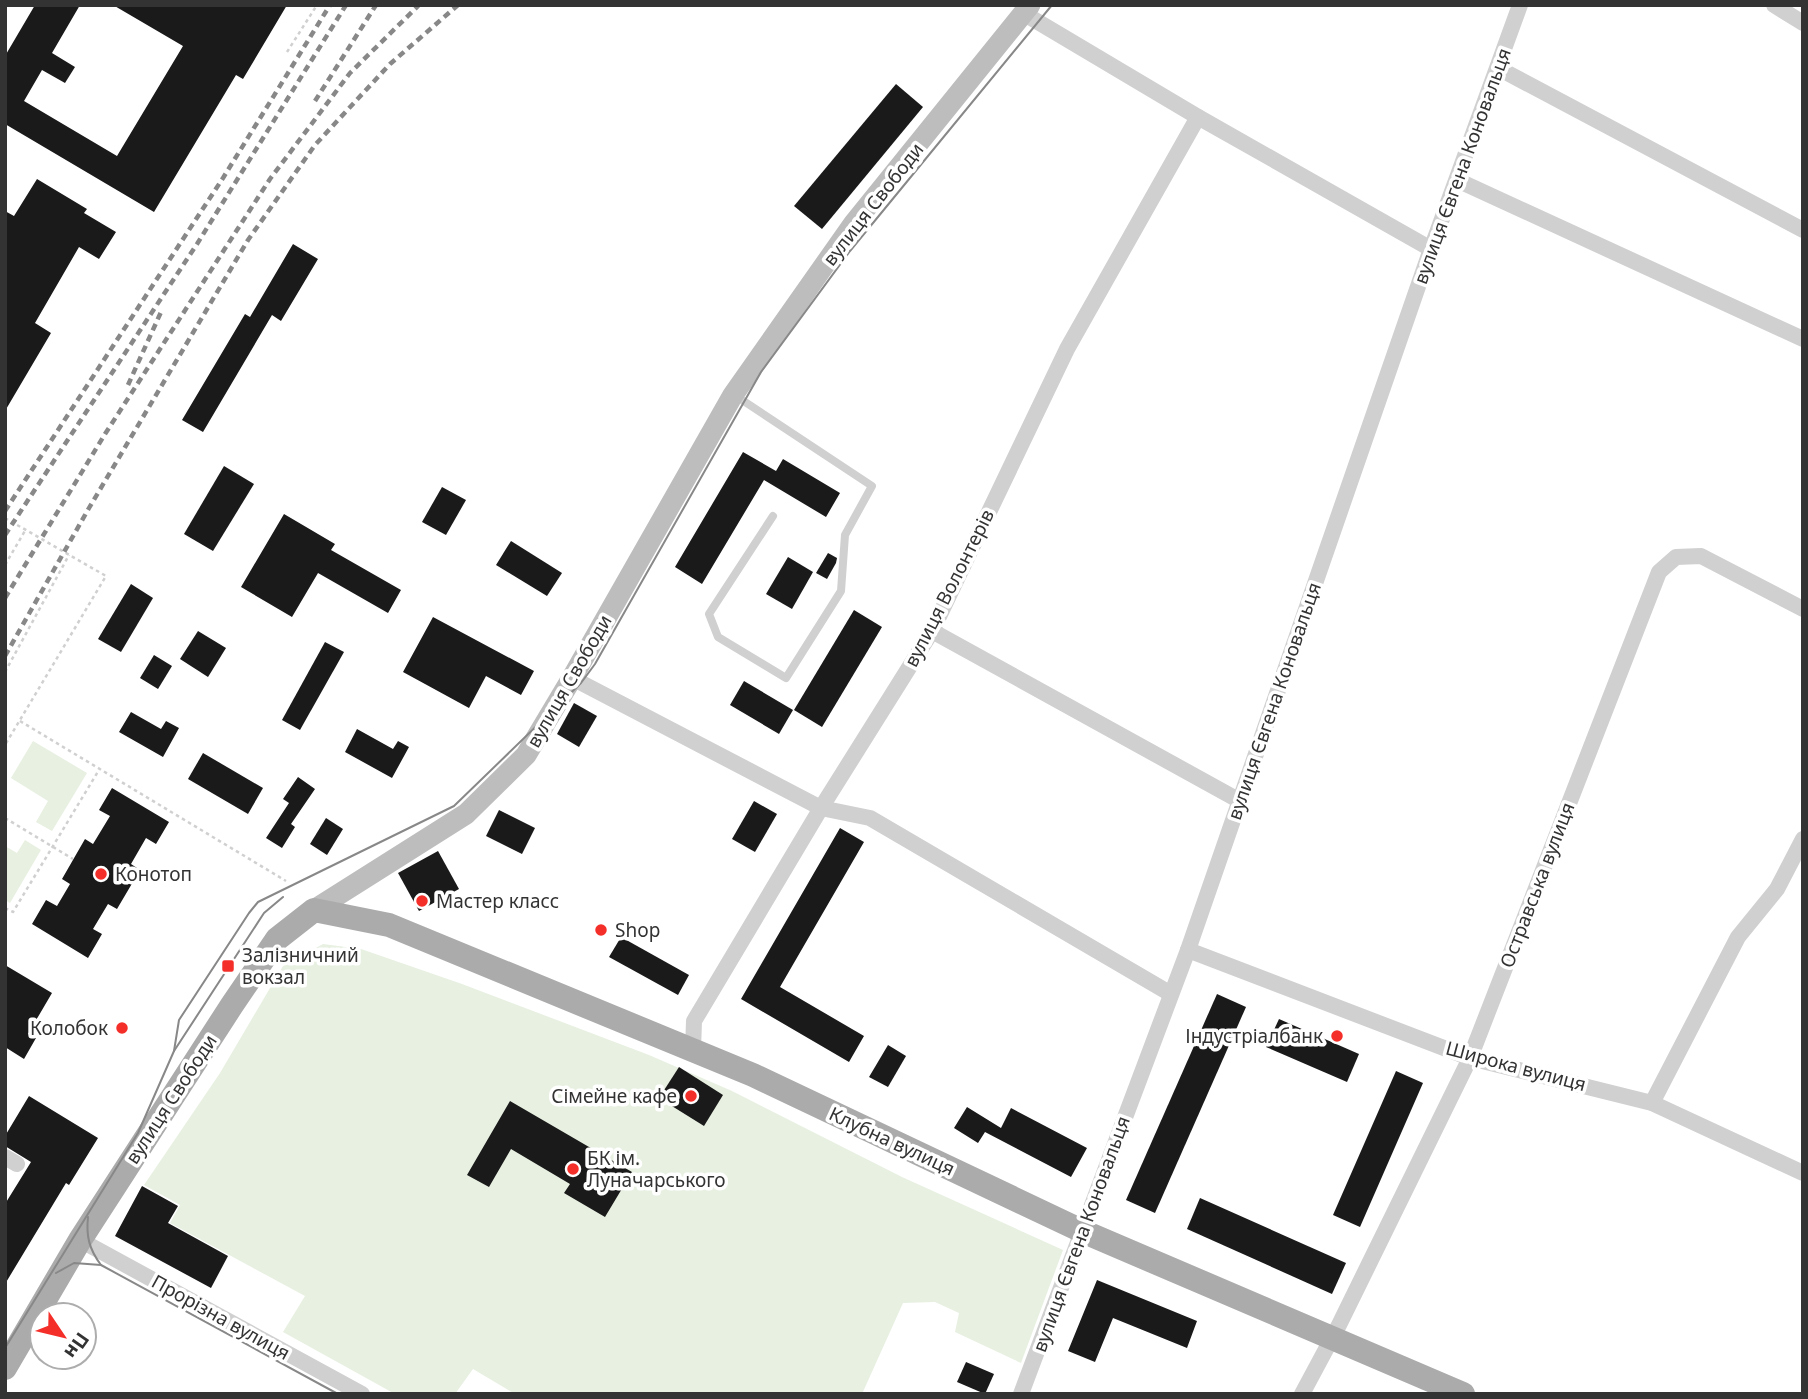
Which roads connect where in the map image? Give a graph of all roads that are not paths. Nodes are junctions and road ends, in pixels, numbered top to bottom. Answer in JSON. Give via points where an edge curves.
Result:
{"nodes":[{"id":1,"x":1520,"y":5,"type":"edge"},
{"id":2,"x":1774,"y":5,"type":"edge"},
{"id":3,"x":1027,"y":9,"type":"edge"},
{"id":4,"x":1803,"y":23,"type":"edge"},
{"id":5,"x":1498,"y":68,"type":"junction"},
{"id":6,"x":1198,"y":117,"type":"junction"},
{"id":7,"x":1457,"y":180,"type":"junction"},
{"id":8,"x":1803,"y":230,"type":"edge"},
{"id":9,"x":1431,"y":249,"type":"junction"},
{"id":10,"x":1803,"y":339,"type":"edge"},
{"id":11,"x":733,"y":394,"type":"junction"},
{"id":12,"x":774,"y":516,"type":"dead end"},
{"id":13,"x":1803,"y":609,"type":"edge"},
{"id":14,"x":932,"y":631,"type":"junction"},
{"id":15,"x":572,"y":678,"type":"junction"},
{"id":16,"x":1240,"y":801,"type":"junction"},
{"id":17,"x":821,"y":808,"type":"junction"},
{"id":18,"x":1803,"y":839,"type":"edge"},
{"id":19,"x":314,"y":910,"type":"junction"},
{"id":20,"x":1188,"y":950,"type":"junction"},
{"id":21,"x":1171,"y":994,"type":"junction"},
{"id":22,"x":693,"y":1050,"type":"junction"},
{"id":23,"x":1470,"y":1058,"type":"junction"},
{"id":24,"x":1652,"y":1103,"type":"junction"},
{"id":25,"x":1803,"y":1173,"type":"edge"},
{"id":26,"x":1082,"y":1231,"type":"junction"},
{"id":27,"x":80,"y":1240,"type":"junction"},
{"id":28,"x":1332,"y":1338,"type":"junction"},
{"id":29,"x":5,"y":1368,"type":"edge"},
{"id":30,"x":362,"y":1394,"type":"edge"},
{"id":31,"x":1021,"y":1394,"type":"edge"},
{"id":32,"x":1302,"y":1394,"type":"edge"},
{"id":33,"x":1463,"y":1394,"type":"edge"}],
"edges":[{"from":1,"to":5,"type":"street","name":"вулиця Євгена Коновальця"},
{"from":2,"to":4,"type":"street"},
{"from":3,"to":6,"type":"street"},
{"from":3,"to":11,"type":"street","name":"вулиця Свободи","via":[[855,223]]},
{"from":5,"to":7,"type":"street","name":"вулиця Євгена Коновальця"},
{"from":5,"to":8,"type":"street"},
{"from":6,"to":9,"type":"street"},
{"from":6,"to":14,"type":"street","name":"вулиця Волонтерів","via":[[1068,349]]},
{"from":7,"to":9,"type":"street","name":"вулиця Євгена Коновальця"},
{"from":7,"to":10,"type":"street"},
{"from":9,"to":16,"type":"street","name":"вулиця Євгена Коновальця"},
{"from":11,"to":12,"type":"lane","via":[[872,486],[845,535],[841,591],[786,678],[718,636],[709,614]]},
{"from":11,"to":15,"type":"street","name":"вулиця Свободи"},
{"from":13,"to":23,"type":"street","name":"Остравська вулиця","via":[[1701,556],[1676,557],[1659,572]]},
{"from":14,"to":16,"type":"street"},
{"from":14,"to":17,"type":"street","name":"вулиця Волонтерів"},
{"from":15,"to":17,"type":"street"},
{"from":15,"to":19,"type":"street","name":"вулиця Свободи","via":[[526,755],[466,814]]},
{"from":16,"to":20,"type":"street","name":"вулиця Євгена Коновальця"},
{"from":17,"to":21,"type":"street","via":[[870,818]]},
{"from":17,"to":22,"type":"street","name":"вулиця Волонтерів","via":[[694,1021]]},
{"from":18,"to":24,"type":"street","via":[[1777,889],[1738,937]]},
{"from":19,"to":22,"type":"main road","name":"Клубна вулиця","via":[[388,925]]},
{"from":19,"to":27,"type":"main road","name":"вулиця Свободи","via":[[277,939]]},
{"from":20,"to":21,"type":"street","name":"вулиця Євгена Коновальця"},
{"from":20,"to":23,"type":"street","name":"Широка вулиця"},
{"from":21,"to":26,"type":"street","name":"вулиця Євгена Коновальця"},
{"from":22,"to":26,"type":"main road","name":"Клубна вулиця"},
{"from":23,"to":24,"type":"street","name":"Широка вулиця"},
{"from":23,"to":28,"type":"street","name":"Остравська вулиця"},
{"from":24,"to":25,"type":"street","name":"Широка вулиця"},
{"from":26,"to":28,"type":"main road","name":"Клубна вулиця"},
{"from":26,"to":31,"type":"street","name":"вулиця Євгена Коновальця"},
{"from":27,"to":29,"type":"main road","name":"вулиця Свободи"},
{"from":27,"to":30,"type":"street","name":"Прорізна вулиця"},
{"from":28,"to":32,"type":"street","name":"Остравська вулиця"},
{"from":28,"to":33,"type":"main road","name":"Клубна вулиця"}]}
